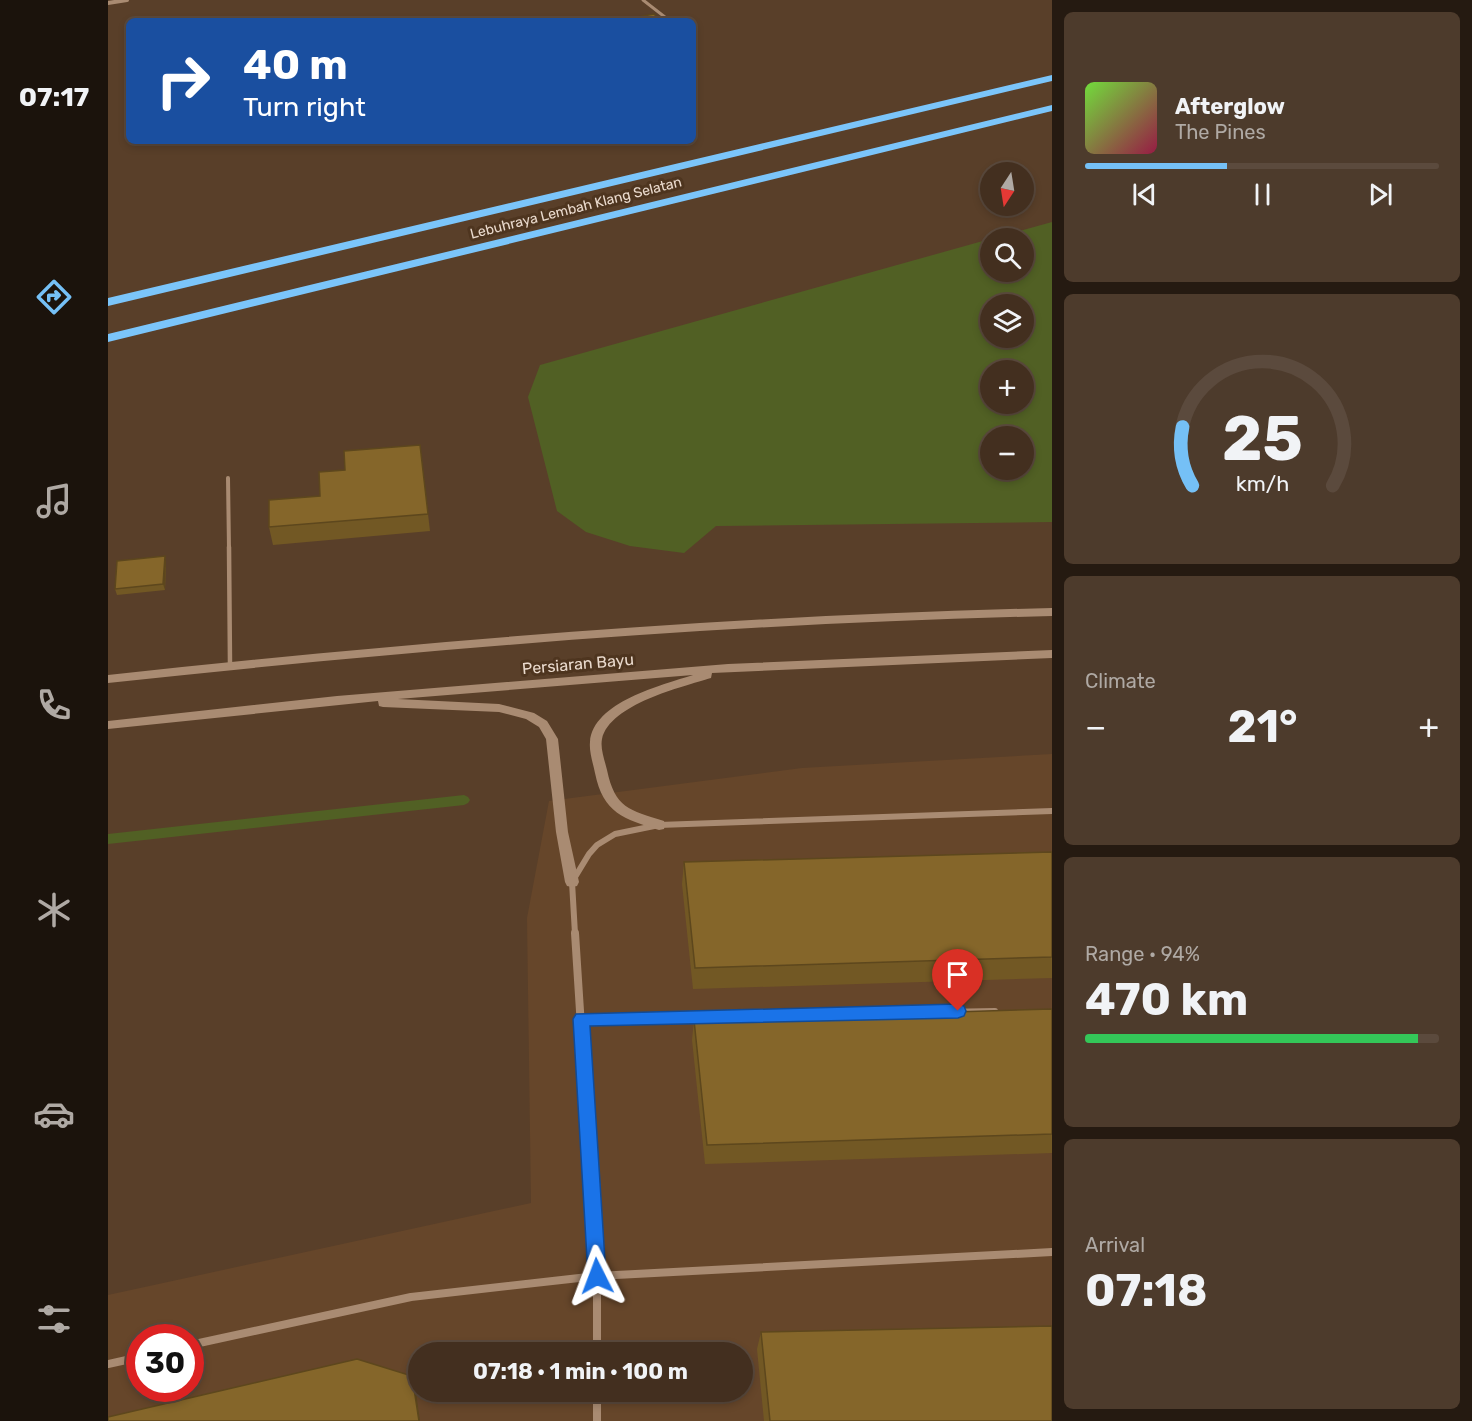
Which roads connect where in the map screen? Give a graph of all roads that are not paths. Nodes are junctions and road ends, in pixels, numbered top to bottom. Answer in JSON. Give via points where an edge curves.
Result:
{"nodes":[{"id":1,"x":127,"y":0,"type":"edge"},
{"id":2,"x":643,"y":0,"type":"edge"},
{"id":3,"x":108,"y":3,"type":"edge"},
{"id":4,"x":666,"y":18,"type":"edge"},
{"id":5,"x":1052,"y":78,"type":"edge"},
{"id":6,"x":1052,"y":108,"type":"edge"},
{"id":7,"x":108,"y":302,"type":"edge"},
{"id":8,"x":108,"y":338,"type":"edge"},
{"id":9,"x":228,"y":478,"type":"dead end"},
{"id":10,"x":1052,"y":612,"type":"edge"},
{"id":11,"x":1052,"y":654,"type":"edge"},
{"id":12,"x":230,"y":665,"type":"junction"},
{"id":13,"x":728,"y":668,"type":"junction"},
{"id":14,"x":108,"y":679,"type":"edge"},
{"id":15,"x":337,"y":700,"type":"junction"},
{"id":16,"x":108,"y":725,"type":"edge"},
{"id":17,"x":1052,"y":811,"type":"edge"},
{"id":18,"x":659,"y":825,"type":"junction"},
{"id":19,"x":572,"y":882,"type":"junction"},
{"id":20,"x":1005,"y":1010,"type":"edge"},
{"id":21,"x":581,"y":1019,"type":"junction"},
{"id":22,"x":1052,"y":1252,"type":"edge"},
{"id":23,"x":597,"y":1276,"type":"junction"},
{"id":24,"x":204,"y":1342,"type":"edge"},
{"id":25,"x":597,"y":1342,"type":"edge"},
{"id":26,"x":126,"y":1360,"type":"edge"},
{"id":27,"x":108,"y":1364,"type":"edge"},
{"id":28,"x":597,"y":1402,"type":"edge"},
{"id":29,"x":597,"y":1421,"type":"edge"}],
"edges":[{"from":1,"to":3,"type":"street"},
{"from":2,"to":4,"type":"lane"},
{"from":5,"to":7,"type":"highway","name":"Lebuhraya Lembah Klang Selatan"},
{"from":6,"to":8,"type":"highway","name":"Lebuhraya Lembah Klang Selatan"},
{"from":9,"to":12,"type":"lane"},
{"from":10,"to":12,"type":"main road","name":"Persiaran Bayu","via":[[953,613],[593,633]]},
{"from":11,"to":13,"type":"main road","name":"Persiaran Bayu"},
{"from":12,"to":14,"type":"main road","name":"Persiaran Bayu"},
{"from":13,"to":15,"type":"main road","name":"Persiaran Bayu"},
{"from":13,"to":18,"type":"main road","via":[[648,695],[616,711],[602,726],[596,740],[603,789],[610,802],[626,814]]},
{"from":15,"to":16,"type":"main road","name":"Persiaran Bayu"},
{"from":15,"to":19,"type":"main road","via":[[499,708],[530,716],[543,724],[552,739]]},
{"from":17,"to":18,"type":"street"},
{"from":18,"to":19,"type":"street","via":[[619,831],[598,842]]},
{"from":19,"to":21,"type":"street"},
{"from":20,"to":21,"type":"lane"},
{"from":21,"to":23,"type":"street"},
{"from":22,"to":23,"type":"street"},
{"from":23,"to":24,"type":"street","via":[[411,1297]]},
{"from":23,"to":25,"type":"street"},
{"from":26,"to":27,"type":"street"},
{"from":28,"to":29,"type":"street"}]}
